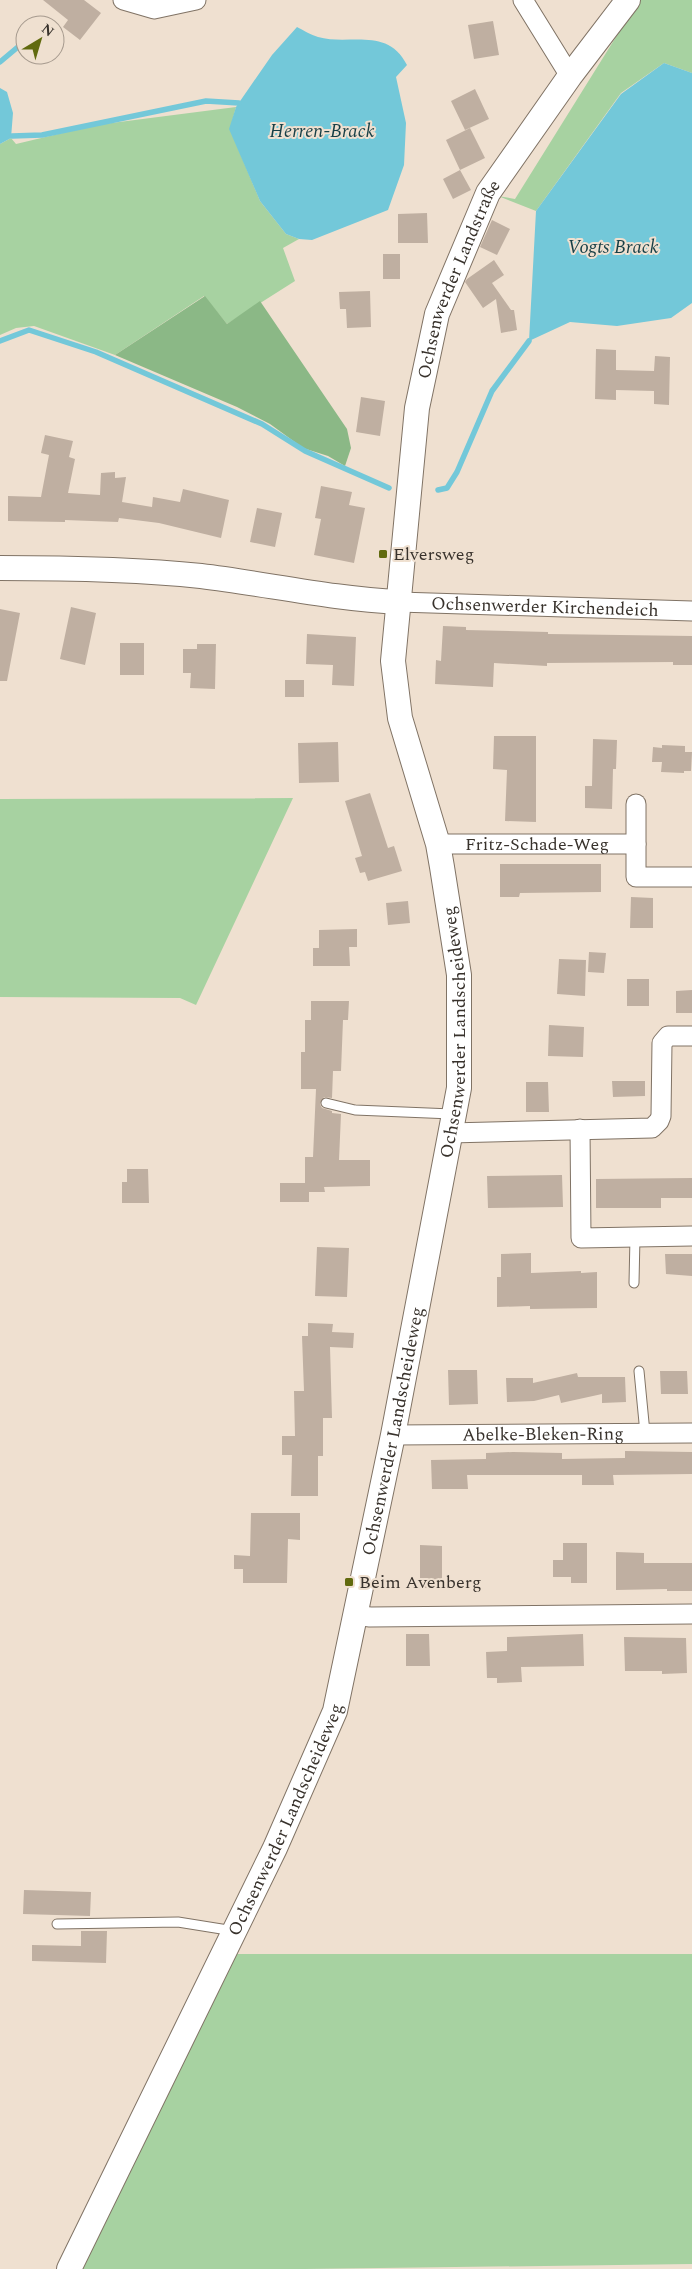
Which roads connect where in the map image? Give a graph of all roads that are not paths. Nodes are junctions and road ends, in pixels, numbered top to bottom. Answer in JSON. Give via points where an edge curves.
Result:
{"nodes":[{"id":1,"x":123,"y":0,"type":"edge"},
{"id":2,"x":196,"y":0,"type":"edge"},
{"id":3,"x":523,"y":0,"type":"edge"},
{"id":4,"x":628,"y":0,"type":"edge"},
{"id":5,"x":570,"y":76,"type":"junction"},
{"id":6,"x":0,"y":568,"type":"edge"},
{"id":7,"x":400,"y":602,"type":"junction"},
{"id":8,"x":692,"y":611,"type":"edge"},
{"id":9,"x":636,"y":804,"type":"dead end"},
{"id":10,"x":438,"y":844,"type":"junction"},
{"id":11,"x":636,"y":844,"type":"junction"},
{"id":12,"x":692,"y":878,"type":"edge"},
{"id":13,"x":692,"y":1036,"type":"edge"},
{"id":14,"x":326,"y":1103,"type":"dead end"},
{"id":15,"x":452,"y":1124,"type":"junction"},
{"id":16,"x":580,"y":1130,"type":"junction"},
{"id":17,"x":692,"y":1236,"type":"edge"},
{"id":18,"x":635,"y":1237,"type":"junction"},
{"id":19,"x":634,"y":1283,"type":"dead end"},
{"id":20,"x":639,"y":1371,"type":"dead end"},
{"id":21,"x":645,"y":1433,"type":"junction"},
{"id":22,"x":692,"y":1433,"type":"edge"},
{"id":23,"x":393,"y":1435,"type":"junction"},
{"id":24,"x":692,"y":1614,"type":"edge"},
{"id":25,"x":355,"y":1615,"type":"junction"},
{"id":26,"x":57,"y":1924,"type":"dead end"},
{"id":27,"x":234,"y":1931,"type":"junction"},
{"id":28,"x":69,"y":2269,"type":"edge"}],
"edges":[{"from":1,"to":2,"type":"street","via":[[154,9]]},
{"from":3,"to":5,"type":"street"},
{"from":4,"to":5,"type":"street","name":"Ochsenwerder Landstraße"},
{"from":5,"to":7,"type":"street","name":"Ochsenwerder Landstraße","via":[[488,193],[437,314],[418,408]]},
{"from":6,"to":7,"type":"street","via":[[138,571],[200,576],[364,600]]},
{"from":7,"to":8,"type":"street","name":"Ochsenwerder Kirchendeich"},
{"from":7,"to":10,"type":"street","name":"Ochsenwerder Landscheideweg","via":[[393,661],[400,718]]},
{"from":9,"to":11,"type":"street"},
{"from":10,"to":11,"type":"street","name":"Fritz-Schade-Weg"},
{"from":10,"to":15,"type":"street","name":"Ochsenwerder Landscheideweg","via":[[459,975],[459,1088]]},
{"from":11,"to":12,"type":"street","via":[[636,877]]},
{"from":13,"to":16,"type":"street","via":[[668,1036],[662,1043],[661,1116],[655,1126]]},
{"from":14,"to":15,"type":"lane"},
{"from":15,"to":16,"type":"street"},
{"from":15,"to":23,"type":"street","name":"Ochsenwerder Landscheideweg"},
{"from":16,"to":18,"type":"street","via":[[581,1238]]},
{"from":17,"to":18,"type":"street"},
{"from":18,"to":19,"type":"lane"},
{"from":20,"to":21,"type":"lane"},
{"from":21,"to":22,"type":"street","name":"Abelke-Bleken-Ring"},
{"from":21,"to":23,"type":"street","name":"Abelke-Bleken-Ring"},
{"from":23,"to":25,"type":"street","name":"Ochsenwerder Landscheideweg"},
{"from":24,"to":25,"type":"street"},
{"from":25,"to":27,"type":"street","name":"Ochsenwerder Landscheideweg","via":[[335,1711],[275,1848]]},
{"from":26,"to":27,"type":"lane","via":[[178,1922]]},
{"from":27,"to":28,"type":"street","name":"Ochsenwerder Landscheideweg"}]}
